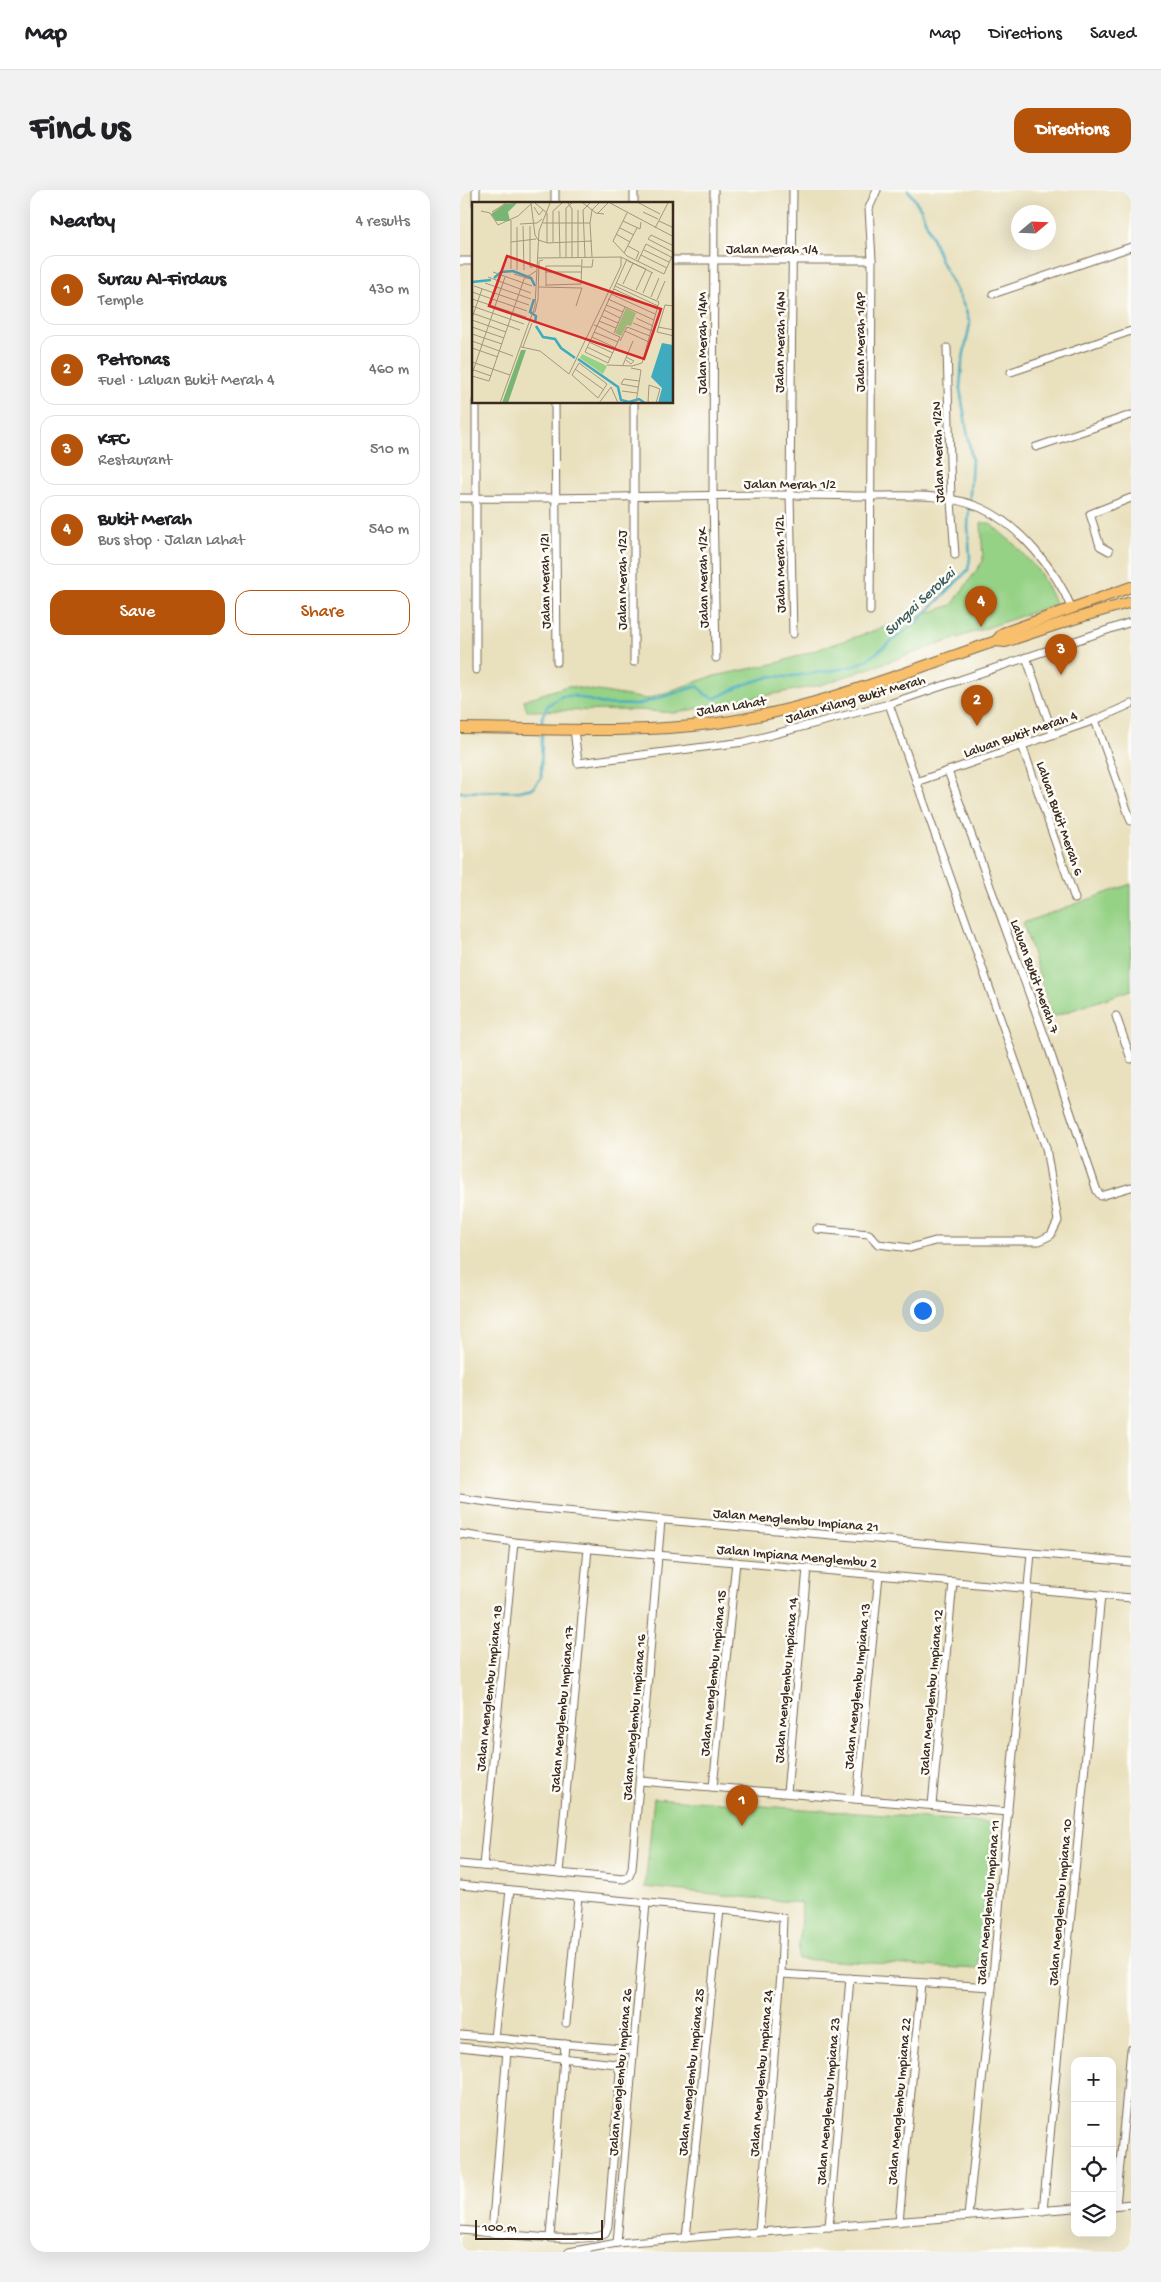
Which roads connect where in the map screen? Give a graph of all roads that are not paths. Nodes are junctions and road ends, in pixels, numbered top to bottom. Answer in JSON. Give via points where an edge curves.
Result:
{"nodes":[{"id":1,"x":714,"y":190,"type":"edge"},
{"id":2,"x":793,"y":190,"type":"edge"},
{"id":3,"x":877,"y":190,"type":"edge"},
{"id":4,"x":1131,"y":247,"type":"edge"},
{"id":5,"x":674,"y":260,"type":"edge"},
{"id":6,"x":713,"y":260,"type":"junction"},
{"id":7,"x":792,"y":260,"type":"junction"},
{"id":8,"x":872,"y":260,"type":"junction"},
{"id":9,"x":993,"y":294,"type":"dead end"},
{"id":10,"x":1131,"y":331,"type":"edge"},
{"id":11,"x":947,"y":348,"type":"dead end"},
{"id":12,"x":1011,"y":372,"type":"dead end"},
{"id":13,"x":476,"y":404,"type":"edge"},
{"id":14,"x":555,"y":404,"type":"edge"},
{"id":15,"x":634,"y":404,"type":"edge"},
{"id":16,"x":1131,"y":415,"type":"edge"},
{"id":17,"x":1036,"y":447,"type":"dead end"},
{"id":18,"x":790,"y":494,"type":"junction"},
{"id":19,"x":713,"y":496,"type":"junction"},
{"id":20,"x":871,"y":496,"type":"junction"},
{"id":21,"x":634,"y":497,"type":"junction"},
{"id":22,"x":460,"y":498,"type":"edge"},
{"id":23,"x":476,"y":498,"type":"junction"},
{"id":24,"x":1131,"y":498,"type":"edge"},
{"id":25,"x":555,"y":499,"type":"junction"},
{"id":26,"x":951,"y":501,"type":"junction"},
{"id":27,"x":1109,"y":551,"type":"dead end"},
{"id":28,"x":955,"y":555,"type":"dead end"},
{"id":29,"x":1131,"y":587,"type":"edge"},
{"id":30,"x":1131,"y":601,"type":"edge"},
{"id":31,"x":1071,"y":608,"type":"junction"},
{"id":32,"x":870,"y":611,"type":"dead end"},
{"id":33,"x":1131,"y":622,"type":"edge"},
{"id":34,"x":793,"y":634,"type":"dead end"},
{"id":35,"x":1000,"y":642,"type":"junction"},
{"id":36,"x":1026,"y":657,"type":"junction"},
{"id":37,"x":716,"y":658,"type":"dead end"},
{"id":38,"x":558,"y":662,"type":"dead end"},
{"id":39,"x":634,"y":662,"type":"dead end"},
{"id":40,"x":476,"y":670,"type":"dead end"},
{"id":41,"x":889,"y":704,"type":"junction"},
{"id":42,"x":1131,"y":704,"type":"edge"},
{"id":43,"x":1096,"y":720,"type":"junction"},
{"id":44,"x":460,"y":728,"type":"edge"},
{"id":45,"x":574,"y":729,"type":"junction"},
{"id":46,"x":1053,"y":734,"type":"junction"},
{"id":47,"x":1022,"y":745,"type":"junction"},
{"id":48,"x":948,"y":771,"type":"junction"},
{"id":49,"x":916,"y":782,"type":"junction"},
{"id":50,"x":1131,"y":821,"type":"edge"},
{"id":51,"x":1076,"y":899,"type":"dead end"},
{"id":52,"x":1116,"y":1016,"type":"dead end"},
{"id":53,"x":1131,"y":1059,"type":"edge"},
{"id":54,"x":1131,"y":1187,"type":"edge"},
{"id":55,"x":817,"y":1229,"type":"dead end"},
{"id":56,"x":460,"y":1498,"type":"edge"},
{"id":57,"x":662,"y":1520,"type":"junction"},
{"id":58,"x":460,"y":1534,"type":"edge"},
{"id":59,"x":514,"y":1542,"type":"junction"},
{"id":60,"x":588,"y":1548,"type":"junction"},
{"id":61,"x":1031,"y":1553,"type":"junction"},
{"id":62,"x":659,"y":1555,"type":"junction"},
{"id":63,"x":736,"y":1562,"type":"junction"},
{"id":64,"x":1131,"y":1562,"type":"edge"},
{"id":65,"x":807,"y":1568,"type":"junction"},
{"id":66,"x":880,"y":1575,"type":"junction"},
{"id":67,"x":953,"y":1582,"type":"junction"},
{"id":68,"x":1028,"y":1589,"type":"junction"},
{"id":69,"x":1101,"y":1595,"type":"junction"},
{"id":70,"x":1131,"y":1598,"type":"edge"},
{"id":71,"x":640,"y":1781,"type":"junction"},
{"id":72,"x":713,"y":1787,"type":"junction"},
{"id":73,"x":788,"y":1793,"type":"junction"},
{"id":74,"x":857,"y":1799,"type":"junction"},
{"id":75,"x":932,"y":1805,"type":"junction"},
{"id":76,"x":1008,"y":1812,"type":"junction"},
{"id":77,"x":460,"y":1864,"type":"edge"},
{"id":78,"x":483,"y":1866,"type":"junction"},
{"id":79,"x":558,"y":1873,"type":"junction"},
{"id":80,"x":460,"y":1885,"type":"edge"},
{"id":81,"x":510,"y":1890,"type":"junction"},
{"id":82,"x":578,"y":1896,"type":"junction"},
{"id":83,"x":646,"y":1903,"type":"junction"},
{"id":84,"x":720,"y":1910,"type":"junction"},
{"id":85,"x":781,"y":1974,"type":"junction"},
{"id":86,"x":850,"y":1978,"type":"junction"},
{"id":87,"x":921,"y":1983,"type":"junction"},
{"id":88,"x":992,"y":1987,"type":"junction"},
{"id":89,"x":566,"y":2023,"type":"dead end"},
{"id":90,"x":460,"y":2035,"type":"edge"},
{"id":91,"x":494,"y":2038,"type":"junction"},
{"id":92,"x":565,"y":2044,"type":"junction"},
{"id":93,"x":460,"y":2047,"type":"edge"},
{"id":94,"x":1131,"y":2049,"type":"edge"},
{"id":95,"x":633,"y":2050,"type":"junction"},
{"id":96,"x":507,"y":2051,"type":"junction"},
{"id":97,"x":564,"y":2058,"type":"junction"},
{"id":98,"x":1116,"y":2192,"type":"edge"},
{"id":99,"x":1131,"y":2204,"type":"edge"},
{"id":100,"x":1116,"y":2206,"type":"edge"},
{"id":101,"x":1071,"y":2208,"type":"edge"},
{"id":102,"x":1042,"y":2211,"type":"junction"},
{"id":103,"x":968,"y":2216,"type":"junction"},
{"id":104,"x":899,"y":2222,"type":"junction"},
{"id":105,"x":829,"y":2227,"type":"junction"},
{"id":106,"x":460,"y":2230,"type":"edge"},
{"id":107,"x":492,"y":2232,"type":"junction"},
{"id":108,"x":759,"y":2232,"type":"junction"},
{"id":109,"x":550,"y":2237,"type":"junction"},
{"id":110,"x":686,"y":2238,"type":"junction"},
{"id":111,"x":617,"y":2243,"type":"junction"},
{"id":112,"x":569,"y":2252,"type":"edge"}],
"edges":[{"from":1,"to":6,"type":"street","name":"Jalan Merah 1/4M"},
{"from":2,"to":7,"type":"street","name":"Jalan Merah 1/4N"},
{"from":3,"to":8,"type":"street","name":"Jalan Merah 1/4P","via":[[869,208]]},
{"from":4,"to":9,"type":"street"},
{"from":5,"to":6,"type":"street","name":"Jalan Merah 1/4"},
{"from":6,"to":7,"type":"street","name":"Jalan Merah 1/4"},
{"from":6,"to":19,"type":"street","name":"Jalan Merah 1/4M"},
{"from":7,"to":8,"type":"street","name":"Jalan Merah 1/4"},
{"from":7,"to":18,"type":"street","name":"Jalan Merah 1/4N"},
{"from":8,"to":20,"type":"street","name":"Jalan Merah 1/4P"},
{"from":10,"to":12,"type":"street"},
{"from":11,"to":26,"type":"street","name":"Jalan Merah 1/2N"},
{"from":13,"to":23,"type":"street"},
{"from":14,"to":25,"type":"street","name":"Jalan Merah 1/2I"},
{"from":15,"to":21,"type":"street","name":"Jalan Merah 1/2J"},
{"from":16,"to":17,"type":"street"},
{"from":18,"to":19,"type":"street","name":"Jalan Merah 1/2"},
{"from":18,"to":20,"type":"street","name":"Jalan Merah 1/2"},
{"from":18,"to":34,"type":"street","name":"Jalan Merah 1/2L"},
{"from":19,"to":21,"type":"street","name":"Jalan Merah 1/2"},
{"from":19,"to":37,"type":"street","name":"Jalan Merah 1/2K"},
{"from":20,"to":26,"type":"street","name":"Jalan Merah 1/2","via":[[930,497]]},
{"from":20,"to":32,"type":"street","name":"Jalan Merah 1/4P"},
{"from":21,"to":25,"type":"street","name":"Jalan Merah 1/2"},
{"from":21,"to":39,"type":"street","name":"Jalan Merah 1/2J"},
{"from":22,"to":23,"type":"street","name":"Jalan Merah 1/2"},
{"from":23,"to":25,"type":"street","name":"Jalan Merah 1/2"},
{"from":23,"to":40,"type":"street"},
{"from":24,"to":27,"type":"street","via":[[1091,512],[1089,516],[1100,546]]},
{"from":25,"to":38,"type":"street","name":"Jalan Merah 1/2I"},
{"from":26,"to":28,"type":"street","name":"Jalan Merah 1/2N"},
{"from":26,"to":31,"type":"street","name":"Jalan Merah 1/2","via":[[981,508],[1025,540],[1066,594]]},
{"from":29,"to":31,"type":"main road","name":"Jalan Lahat"},
{"from":30,"to":31,"type":"main road","via":[[1082,610]]},
{"from":30,"to":35,"type":"main road","name":"Jalan Lahat"},
{"from":31,"to":35,"type":"main road","name":"Jalan Lahat","via":[[1003,634]]},
{"from":33,"to":36,"type":"street","name":"Jalan Kilang Bukit Merah"},
{"from":35,"to":45,"type":"main road","name":"Jalan Lahat","via":[[761,716],[645,730]]},
{"from":36,"to":41,"type":"street","name":"Jalan Kilang Bukit Merah"},
{"from":36,"to":46,"type":"street"},
{"from":41,"to":45,"type":"street","name":"Jalan Kilang Bukit Merah","via":[[744,742],[578,763]]},
{"from":41,"to":49,"type":"street"},
{"from":42,"to":43,"type":"street","name":"Laluan Bukit Merah 4"},
{"from":43,"to":46,"type":"street","name":"Laluan Bukit Merah 4"},
{"from":43,"to":50,"type":"street"},
{"from":44,"to":45,"type":"main road","name":"Jalan Lahat"},
{"from":46,"to":47,"type":"street","name":"Laluan Bukit Merah 4"},
{"from":47,"to":48,"type":"street","name":"Laluan Bukit Merah 4"},
{"from":47,"to":51,"type":"street","name":"Laluan Bukit Merah 6"},
{"from":48,"to":49,"type":"street","name":"Laluan Bukit Merah 4"},
{"from":48,"to":54,"type":"street","name":"Laluan Bukit Merah 7","via":[[1043,1031],[1097,1191],[1106,1196]]},
{"from":49,"to":55,"type":"street","via":[[1046,1148],[1058,1221],[1050,1235],[1039,1241],[935,1241],[910,1248],[878,1244],[869,1234]]},
{"from":52,"to":53,"type":"street"},
{"from":56,"to":57,"type":"street","name":"Jalan Menglembu Impiana 21"},
{"from":57,"to":61,"type":"street","name":"Jalan Menglembu Impiana 21"},
{"from":57,"to":62,"type":"street","name":"Jalan Menglembu Impiana 16"},
{"from":58,"to":59,"type":"street","name":"Jalan Impiana Menglembu 2"},
{"from":59,"to":60,"type":"street","name":"Jalan Impiana Menglembu 2"},
{"from":59,"to":78,"type":"street","name":"Jalan Menglembu Impiana 18"},
{"from":60,"to":62,"type":"street","name":"Jalan Impiana Menglembu 2"},
{"from":60,"to":79,"type":"street","name":"Jalan Menglembu Impiana 17"},
{"from":61,"to":64,"type":"street","name":"Jalan Menglembu Impiana 21"},
{"from":61,"to":68,"type":"street","name":"Jalan Menglembu Impiana 11"},
{"from":62,"to":63,"type":"street","name":"Jalan Impiana Menglembu 2"},
{"from":62,"to":71,"type":"street","name":"Jalan Menglembu Impiana 16"},
{"from":63,"to":65,"type":"street","name":"Jalan Impiana Menglembu 2"},
{"from":63,"to":72,"type":"street","name":"Jalan Menglembu Impiana 15"},
{"from":65,"to":66,"type":"street","name":"Jalan Impiana Menglembu 2"},
{"from":65,"to":73,"type":"street","name":"Jalan Menglembu Impiana 14"},
{"from":66,"to":67,"type":"street","name":"Jalan Impiana Menglembu 2"},
{"from":66,"to":74,"type":"street","name":"Jalan Menglembu Impiana 13"},
{"from":67,"to":68,"type":"street","name":"Jalan Impiana Menglembu 2"},
{"from":67,"to":75,"type":"street","name":"Jalan Menglembu Impiana 12"},
{"from":68,"to":69,"type":"street","name":"Jalan Impiana Menglembu 2"},
{"from":68,"to":76,"type":"street","name":"Jalan Menglembu Impiana 11"},
{"from":69,"to":70,"type":"street","name":"Jalan Impiana Menglembu 2"},
{"from":69,"to":102,"type":"street","name":"Jalan Menglembu Impiana 10"},
{"from":71,"to":72,"type":"street"},
{"from":71,"to":79,"type":"street","name":"Jalan Menglembu Impiana 16","via":[[629,1876],[624,1879]]},
{"from":72,"to":73,"type":"street"},
{"from":73,"to":74,"type":"street"},
{"from":74,"to":75,"type":"street"},
{"from":75,"to":76,"type":"street"},
{"from":76,"to":88,"type":"street","name":"Jalan Menglembu Impiana 11"},
{"from":77,"to":78,"type":"street"},
{"from":78,"to":79,"type":"street"},
{"from":80,"to":81,"type":"street"},
{"from":81,"to":82,"type":"street"},
{"from":81,"to":91,"type":"street"},
{"from":82,"to":83,"type":"street"},
{"from":82,"to":89,"type":"street"},
{"from":83,"to":84,"type":"street"},
{"from":83,"to":95,"type":"street","name":"Jalan Menglembu Impiana 26"},
{"from":84,"to":85,"type":"street","name":"Jalan Menglembu Impiana 24","via":[[782,1916]]},
{"from":84,"to":110,"type":"street","name":"Jalan Menglembu Impiana 25"},
{"from":85,"to":86,"type":"street"},
{"from":85,"to":108,"type":"street","name":"Jalan Menglembu Impiana 24"},
{"from":86,"to":87,"type":"street"},
{"from":86,"to":105,"type":"street","name":"Jalan Menglembu Impiana 23"},
{"from":87,"to":88,"type":"street"},
{"from":87,"to":104,"type":"street","name":"Jalan Menglembu Impiana 22"},
{"from":88,"to":103,"type":"street","name":"Jalan Menglembu Impiana 11"},
{"from":90,"to":91,"type":"street"},
{"from":91,"to":92,"type":"street"},
{"from":92,"to":95,"type":"street"},
{"from":92,"to":97,"type":"street"},
{"from":93,"to":96,"type":"street"},
{"from":94,"to":98,"type":"street"},
{"from":95,"to":111,"type":"street","name":"Jalan Menglembu Impiana 26"},
{"from":96,"to":97,"type":"street"},
{"from":96,"to":107,"type":"street"},
{"from":97,"to":109,"type":"street"},
{"from":97,"to":109,"type":"street","via":[[616,2064],[620,2072],[608,2226],[605,2234],[597,2238]]},
{"from":99,"to":100,"type":"street"},
{"from":101,"to":102,"type":"street"},
{"from":102,"to":103,"type":"street"},
{"from":103,"to":104,"type":"street"},
{"from":104,"to":105,"type":"street"},
{"from":105,"to":108,"type":"street"},
{"from":106,"to":107,"type":"street"},
{"from":107,"to":109,"type":"street"},
{"from":108,"to":110,"type":"street"},
{"from":110,"to":111,"type":"street"},
{"from":111,"to":112,"type":"street"}]}
